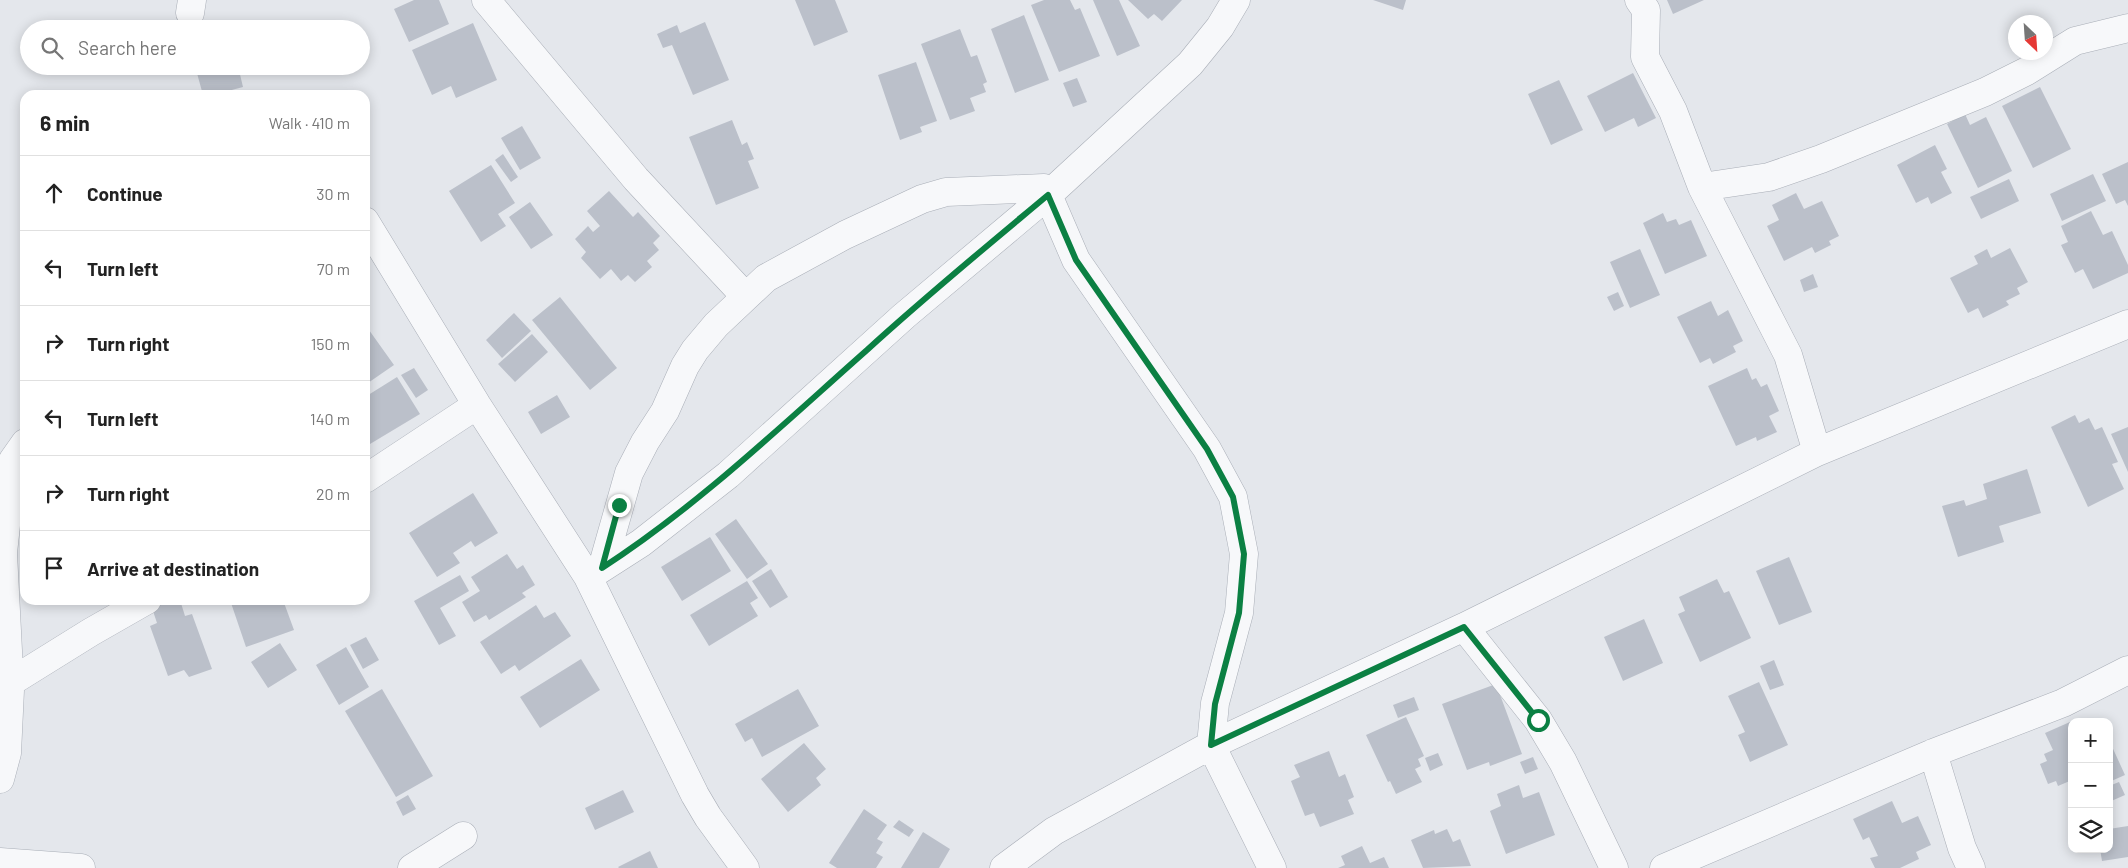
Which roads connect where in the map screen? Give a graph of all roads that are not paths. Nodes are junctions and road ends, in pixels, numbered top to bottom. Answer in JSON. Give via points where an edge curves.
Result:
{"nodes":[{"id":1,"x":486,"y":0,"type":"edge"},
{"id":2,"x":1236,"y":0,"type":"edge"},
{"id":3,"x":1639,"y":0,"type":"edge"},
{"id":4,"x":2128,"y":28,"type":"edge"},
{"id":5,"x":1702,"y":186,"type":"junction"},
{"id":6,"x":1046,"y":191,"type":"junction"},
{"id":7,"x":370,"y":228,"type":"edge"},
{"id":8,"x":745,"y":296,"type":"junction"},
{"id":9,"x":2128,"y":324,"type":"edge"},
{"id":10,"x":477,"y":405,"type":"junction"},
{"id":11,"x":20,"y":450,"type":"edge"},
{"id":12,"x":1817,"y":452,"type":"junction"},
{"id":13,"x":370,"y":476,"type":"edge"},
{"id":14,"x":595,"y":572,"type":"junction"},
{"id":15,"x":138,"y":605,"type":"edge"},
{"id":16,"x":1464,"y":627,"type":"junction"},
{"id":17,"x":2128,"y":670,"type":"edge"},
{"id":18,"x":9,"y":683,"type":"junction"},
{"id":19,"x":1211,"y":745,"type":"junction"},
{"id":20,"x":1933,"y":753,"type":"junction"},
{"id":21,"x":0,"y":780,"type":"edge"},
{"id":22,"x":463,"y":836,"type":"dead end"},
{"id":23,"x":0,"y":862,"type":"edge"},
{"id":24,"x":81,"y":868,"type":"edge"},
{"id":25,"x":412,"y":868,"type":"edge"},
{"id":26,"x":745,"y":868,"type":"edge"},
{"id":27,"x":1004,"y":868,"type":"edge"},
{"id":28,"x":1272,"y":868,"type":"edge"},
{"id":29,"x":1614,"y":868,"type":"edge"},
{"id":30,"x":1664,"y":868,"type":"edge"},
{"id":31,"x":1971,"y":868,"type":"edge"}],
"edges":[{"from":1,"to":8,"type":"street","via":[[636,178]]},
{"from":2,"to":6,"type":"street","via":[[1220,27],[1190,64]]},
{"from":3,"to":5,"type":"street","via":[[1646,10],[1645,57],[1673,111]]},
{"from":4,"to":5,"type":"street","via":[[2074,41],[2027,71],[1985,92],[1821,160],[1769,177]]},
{"from":5,"to":12,"type":"street","via":[[1788,355]]},
{"from":6,"to":8,"type":"street","via":[[946,192],[922,198],[790,263]]},
{"from":6,"to":14,"type":"street","via":[[728,475],[656,532]]},
{"from":6,"to":19,"type":"street","via":[[1076,260],[1207,449],[1233,497],[1244,554],[1239,613],[1215,704]]},
{"from":7,"to":10,"type":"street"},
{"from":8,"to":14,"type":"street","via":[[695,350],[665,411],[645,442],[629,473]]},
{"from":9,"to":12,"type":"street"},
{"from":10,"to":13,"type":"street"},
{"from":10,"to":14,"type":"street"},
{"from":11,"to":18,"type":"street","via":[[13,460],[3,554]]},
{"from":12,"to":16,"type":"street"},
{"from":14,"to":26,"type":"street","via":[[695,795]]},
{"from":15,"to":18,"type":"street"},
{"from":16,"to":19,"type":"street"},
{"from":16,"to":29,"type":"street","via":[[1538,720],[1563,762]]},
{"from":17,"to":20,"type":"street","via":[[2063,702]]},
{"from":18,"to":21,"type":"street","via":[[7,753]]},
{"from":19,"to":27,"type":"street","via":[[1054,830]]},
{"from":19,"to":28,"type":"street"},
{"from":20,"to":30,"type":"street"},
{"from":20,"to":31,"type":"street"},
{"from":22,"to":25,"type":"street"},
{"from":23,"to":24,"type":"street"}]}
